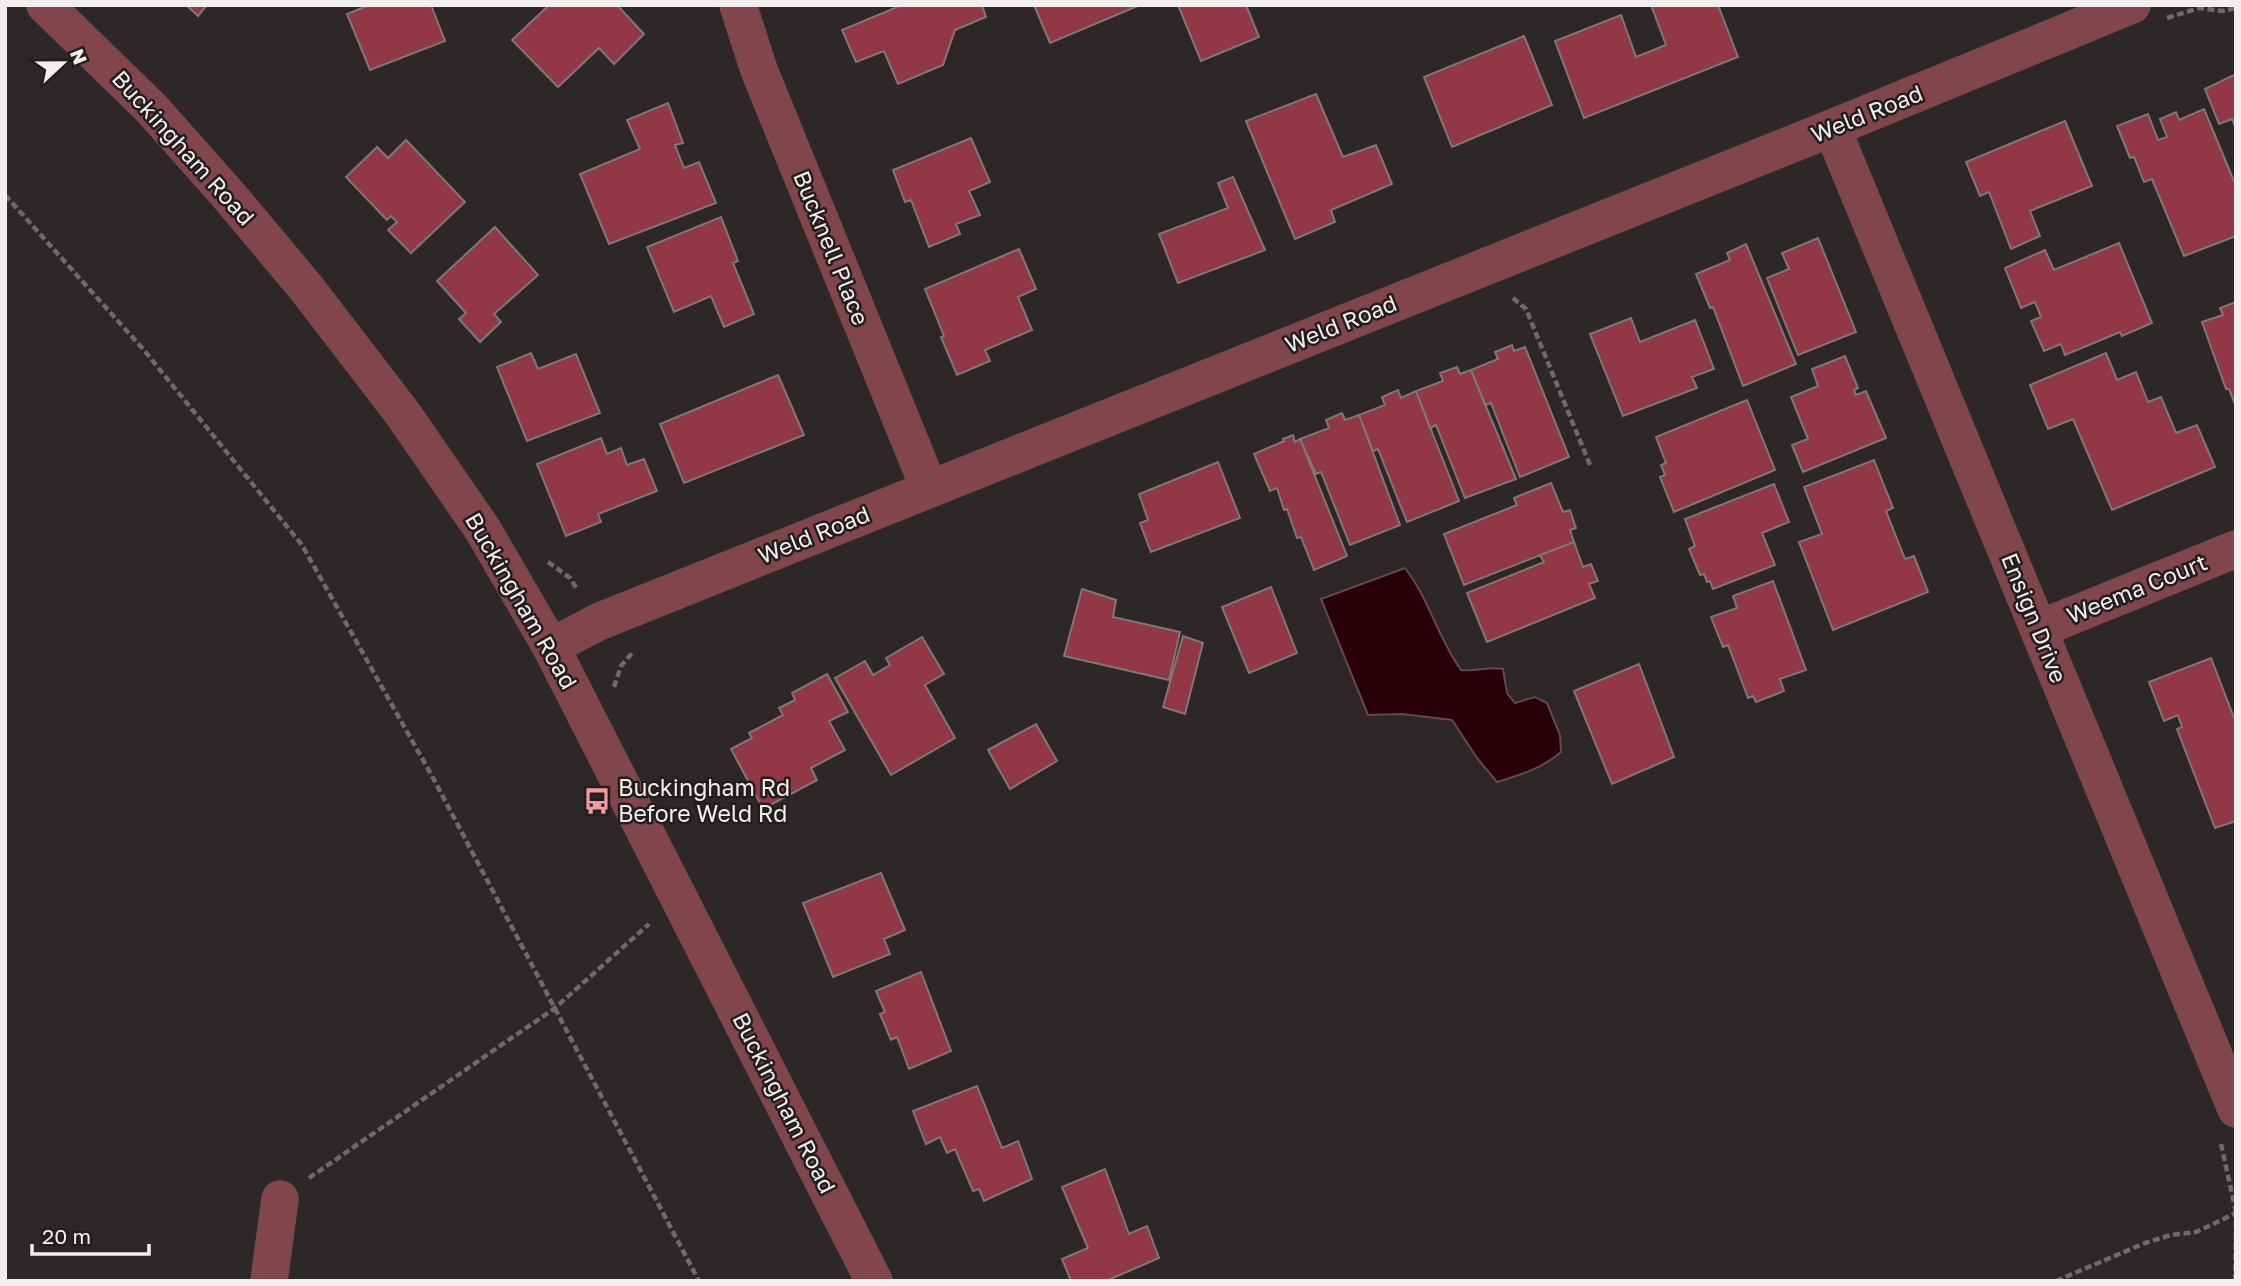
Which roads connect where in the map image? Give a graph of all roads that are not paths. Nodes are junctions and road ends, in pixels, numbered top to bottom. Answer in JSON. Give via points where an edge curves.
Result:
{"nodes":[{"id":1,"x":45,"y":5,"type":"edge"},
{"id":2,"x":738,"y":5,"type":"edge"},
{"id":3,"x":2133,"y":5,"type":"edge"},
{"id":4,"x":1832,"y":128,"type":"junction"},
{"id":5,"x":929,"y":488,"type":"junction"},
{"id":6,"x":2236,"y":549,"type":"edge"},
{"id":7,"x":2039,"y":629,"type":"junction"},
{"id":8,"x":551,"y":648,"type":"junction"},
{"id":9,"x":2228,"y":1123,"type":"edge"},
{"id":10,"x":279,"y":1199,"type":"road end"},
{"id":11,"x":270,"y":1281,"type":"edge"},
{"id":12,"x":874,"y":1281,"type":"edge"}],
"edges":[{"from":1,"to":8,"type":"street","name":"Buckingham Road","via":[[152,109],[307,289],[403,414],[483,530]]},
{"from":2,"to":5,"type":"street","name":"Bucknell Place"},
{"from":3,"to":4,"type":"street","name":"Weld Road"},
{"from":4,"to":5,"type":"street","name":"Weld Road"},
{"from":4,"to":7,"type":"street","name":"Ensign Drive"},
{"from":5,"to":8,"type":"street","name":"Weld Road","via":[[598,622]]},
{"from":6,"to":7,"type":"street","name":"Weema Court"},
{"from":7,"to":9,"type":"street","name":"Ensign Drive"},
{"from":8,"to":12,"type":"street","name":"Buckingham Road"},
{"from":10,"to":11,"type":"street"}]}
